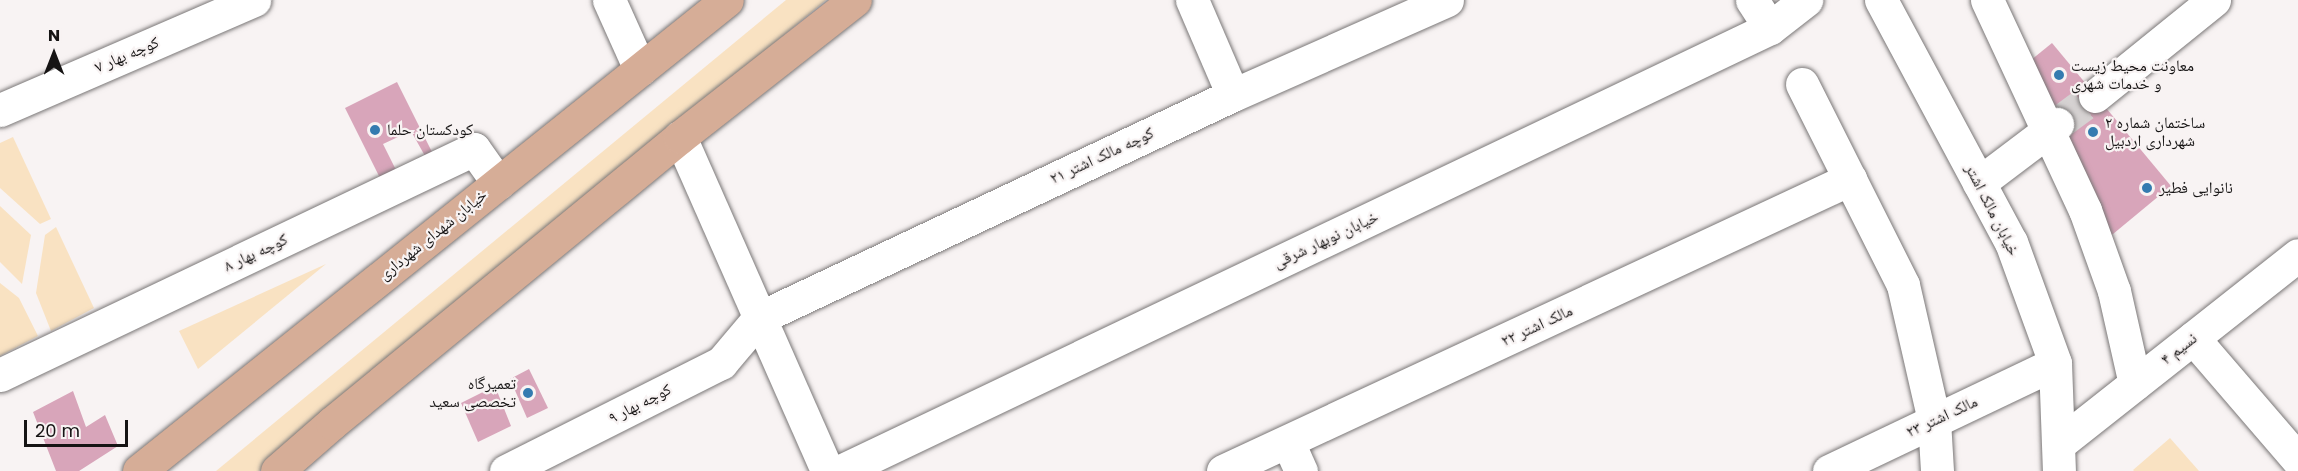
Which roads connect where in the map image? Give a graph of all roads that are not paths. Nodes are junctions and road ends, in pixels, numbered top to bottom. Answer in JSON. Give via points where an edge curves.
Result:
{"nodes":[{"id":1,"x":254,"y":0,"type":"edge"},
{"id":2,"x":609,"y":0,"type":"edge"},
{"id":3,"x":727,"y":0,"type":"edge"},
{"id":4,"x":855,"y":0,"type":"edge"},
{"id":5,"x":1192,"y":0,"type":"edge"},
{"id":6,"x":1447,"y":0,"type":"edge"},
{"id":7,"x":1752,"y":0,"type":"edge"},
{"id":8,"x":1806,"y":0,"type":"edge"},
{"id":9,"x":1881,"y":0,"type":"edge"},
{"id":10,"x":1988,"y":0,"type":"edge"},
{"id":11,"x":2214,"y":0,"type":"edge"},
{"id":12,"x":1770,"y":28,"type":"junction"},
{"id":13,"x":640,"y":69,"type":"junction"},
{"id":14,"x":1802,"y":84,"type":"dead end"},
{"id":15,"x":1233,"y":95,"type":"junction"},
{"id":16,"x":2095,"y":96,"type":"tunnel mouth"},
{"id":17,"x":0,"y":110,"type":"edge"},
{"id":18,"x":2053,"y":128,"type":"junction"},
{"id":19,"x":681,"y":137,"type":"junction"},
{"id":20,"x":1850,"y":179,"type":"junction"},
{"id":21,"x":498,"y":183,"type":"junction"},
{"id":22,"x":1979,"y":183,"type":"junction"},
{"id":23,"x":2298,"y":255,"type":"edge"},
{"id":24,"x":759,"y":318,"type":"junction"},
{"id":25,"x":2193,"y":338,"type":"junction"},
{"id":26,"x":2055,"y":363,"type":"junction"},
{"id":27,"x":0,"y":375,"type":"edge"},
{"id":28,"x":2135,"y":384,"type":"junction"},
{"id":29,"x":1934,"y":420,"type":"junction"},
{"id":30,"x":1295,"y":457,"type":"edge"},
{"id":31,"x":2060,"y":457,"type":"edge"},
{"id":32,"x":2298,"y":460,"type":"edge"},
{"id":33,"x":139,"y":471,"type":"edge"},
{"id":34,"x":277,"y":471,"type":"edge"},
{"id":35,"x":506,"y":471,"type":"edge"},
{"id":36,"x":827,"y":471,"type":"edge"},
{"id":37,"x":841,"y":471,"type":"edge"},
{"id":38,"x":1223,"y":471,"type":"edge"},
{"id":39,"x":1829,"y":471,"type":"edge"},
{"id":40,"x":1937,"y":471,"type":"edge"}],
"edges":[{"from":1,"to":17,"type":"street","name":"کوچه بهار ۷"},
{"from":2,"to":13,"type":"street"},
{"from":3,"to":13,"type":"main road","name":"خیابان شهدای شهرداری"},
{"from":4,"to":19,"type":"main road"},
{"from":5,"to":15,"type":"street"},
{"from":6,"to":15,"type":"street","name":"کوچه مالک اشتر ۲۱"},
{"from":7,"to":12,"type":"street"},
{"from":8,"to":12,"type":"street","name":"خیابان نوبهار شرقی"},
{"from":9,"to":22,"type":"street","name":"خیابان مالک اشتر"},
{"from":10,"to":18,"type":"street"},
{"from":11,"to":16,"type":"street"},
{"from":12,"to":37,"type":"street","name":"خیابان نوبهار شرقی"},
{"from":13,"to":21,"type":"main road","name":"خیابان شهدای شهرداری"},
{"from":14,"to":20,"type":"street"},
{"from":15,"to":24,"type":"street","name":"کوچه مالک اشتر ۲۱"},
{"from":18,"to":22,"type":"street"},
{"from":18,"to":28,"type":"street","via":[[2114,291]]},
{"from":19,"to":24,"type":"street"},
{"from":19,"to":34,"type":"main road"},
{"from":20,"to":29,"type":"street","via":[[1903,285]]},
{"from":20,"to":30,"type":"street","name":"مالک اشتر ۲۲"},
{"from":21,"to":27,"type":"street","name":"کوچه بهار ۸","via":[[474,149]]},
{"from":21,"to":33,"type":"main road","name":"خیابان شهدای شهرداری"},
{"from":22,"to":26,"type":"street","name":"خیابان مالک اشتر","via":[[2011,242]]},
{"from":23,"to":25,"type":"street","name":"نسیم ۴"},
{"from":24,"to":35,"type":"street","name":"کوچه بهار ۹","via":[[721,363]]},
{"from":24,"to":36,"type":"street"},
{"from":25,"to":28,"type":"street","name":"نسیم ۴"},
{"from":25,"to":32,"type":"street"},
{"from":26,"to":29,"type":"street","name":"مالک اشتر ۲۳"},
{"from":26,"to":31,"type":"street","name":"خیابان مالک اشتر"},
{"from":28,"to":31,"type":"street","name":"نسیم ۴"},
{"from":29,"to":39,"type":"street","name":"مالک اشتر ۲۳"},
{"from":29,"to":40,"type":"street"},
{"from":30,"to":38,"type":"street","name":"مالک اشتر ۲۲"}]}
